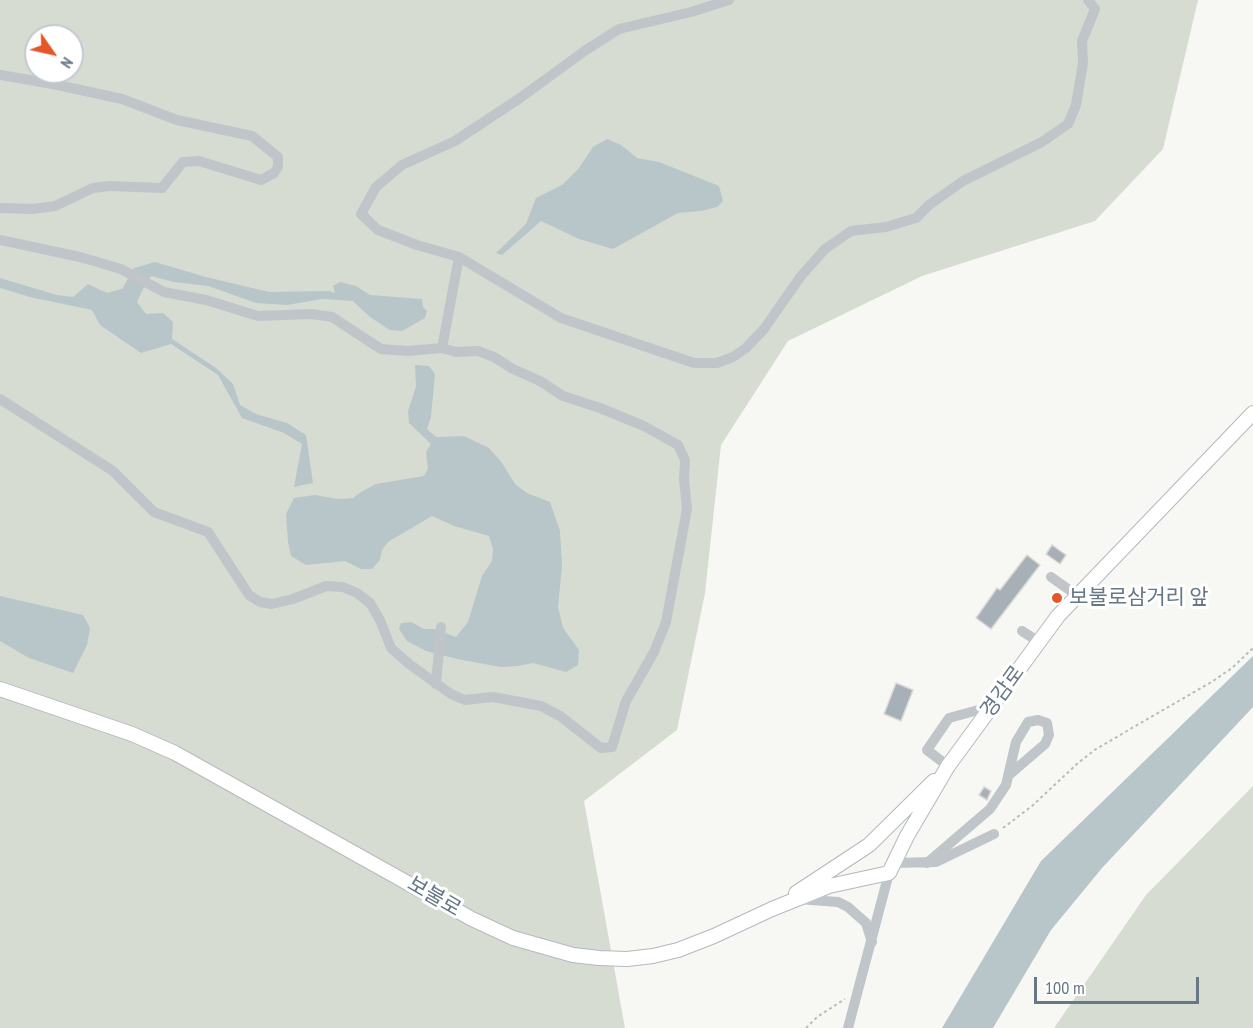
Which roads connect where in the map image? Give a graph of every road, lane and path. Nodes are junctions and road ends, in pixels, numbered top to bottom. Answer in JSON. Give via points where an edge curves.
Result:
{"nodes":[{"id":1,"x":729,"y":0,"type":"edge"},
{"id":2,"x":1088,"y":0,"type":"edge"},
{"id":3,"x":0,"y":75,"type":"edge"},
{"id":4,"x":0,"y":208,"type":"edge"},
{"id":5,"x":0,"y":240,"type":"edge"},
{"id":6,"x":459,"y":257,"type":"junction"},
{"id":7,"x":442,"y":348,"type":"junction"},
{"id":8,"x":0,"y":399,"type":"edge"},
{"id":9,"x":1253,"y":413,"type":"edge"},
{"id":10,"x":1051,"y":577,"type":"dead end"},
{"id":11,"x":1078,"y":596,"type":"junction"},
{"id":12,"x":441,"y":627,"type":"dead end"},
{"id":13,"x":1022,"y":631,"type":"dead end"},
{"id":14,"x":1039,"y":642,"type":"junction"},
{"id":15,"x":1253,"y":648,"type":"edge"},
{"id":16,"x":436,"y":684,"type":"junction"},
{"id":17,"x":0,"y":689,"type":"edge"},
{"id":18,"x":993,"y":706,"type":"junction"},
{"id":19,"x":948,"y":766,"type":"junction"},
{"id":20,"x":1009,"y":775,"type":"junction"},
{"id":21,"x":994,"y":834,"type":"joint"},
{"id":22,"x":927,"y":862,"type":"junction"},
{"id":23,"x":892,"y":868,"type":"junction"},
{"id":24,"x":795,"y":899,"type":"junction"},
{"id":25,"x":772,"y":909,"type":"junction"},
{"id":26,"x":872,"y":942,"type":"junction"},
{"id":27,"x":857,"y":991,"type":"junction"},
{"id":28,"x":806,"y":1028,"type":"edge"},
{"id":29,"x":848,"y":1028,"type":"edge"}],
"edges":[{"from":1,"to":6,"type":"street","via":[[618,29],[483,123],[455,141],[402,165],[376,187],[361,214],[378,230]]},
{"from":2,"to":6,"type":"street","via":[[1095,9],[1082,41],[1083,63],[1076,105],[1068,124],[1042,142],[963,181],[916,218],[851,231],[825,249],[764,329],[733,357],[717,363],[694,363],[561,318]]},
{"from":3,"to":4,"type":"street","via":[[122,99],[177,120],[252,136],[278,157],[278,167],[261,180],[199,161],[183,162],[162,188],[93,188],[55,206]]},
{"from":5,"to":7,"type":"street","via":[[80,256],[121,269],[164,292],[258,316],[332,317],[381,348]]},
{"from":6,"to":7,"type":"street"},
{"from":7,"to":16,"type":"street","via":[[478,351],[494,357],[563,396],[644,426],[678,445],[685,460],[687,509],[666,622],[626,701],[612,747],[602,748],[542,706],[493,697],[465,700]]},
{"from":8,"to":16,"type":"street","via":[[113,471],[154,512],[208,532],[249,595],[260,602],[272,604],[326,586],[357,593],[370,603],[381,620],[391,648]]},
{"from":9,"to":11,"type":"main road","name":"경감로"},
{"from":10,"to":11,"type":"street"},
{"from":11,"to":14,"type":"main road","name":"경감로"},
{"from":12,"to":16,"type":"street"},
{"from":13,"to":14,"type":"street"},
{"from":14,"to":18,"type":"main road","name":"경감로"},
{"from":15,"to":21,"type":"path","via":[[1213,681],[1096,749]]},
{"from":17,"to":25,"type":"main road","name":"보불로","via":[[132,734],[175,753],[472,919],[532,944],[599,958],[653,956],[714,936]]},
{"from":18,"to":19,"type":"main road","name":"경감로"},
{"from":18,"to":19,"type":"street","via":[[949,718],[927,750]]},
{"from":19,"to":23,"type":"main road","name":"경감로"},
{"from":19,"to":25,"type":"main road","via":[[869,845]]},
{"from":20,"to":20,"type":"street","via":[[1021,731],[1028,722],[1047,723],[1049,735],[1045,744]]},
{"from":20,"to":22,"type":"street","via":[[990,809]]},
{"from":21,"to":22,"type":"street","via":[[936,862]]},
{"from":22,"to":23,"type":"street"},
{"from":23,"to":24,"type":"main road","name":"보불로"},
{"from":23,"to":26,"type":"street","name":"경감로"},
{"from":24,"to":25,"type":"main road","name":"보불로"},
{"from":24,"to":26,"type":"street","via":[[838,902],[848,907],[866,923]]},
{"from":26,"to":27,"type":"street","name":"경감로"},
{"from":27,"to":28,"type":"path"},
{"from":27,"to":29,"type":"street","name":"경감로"}]}
